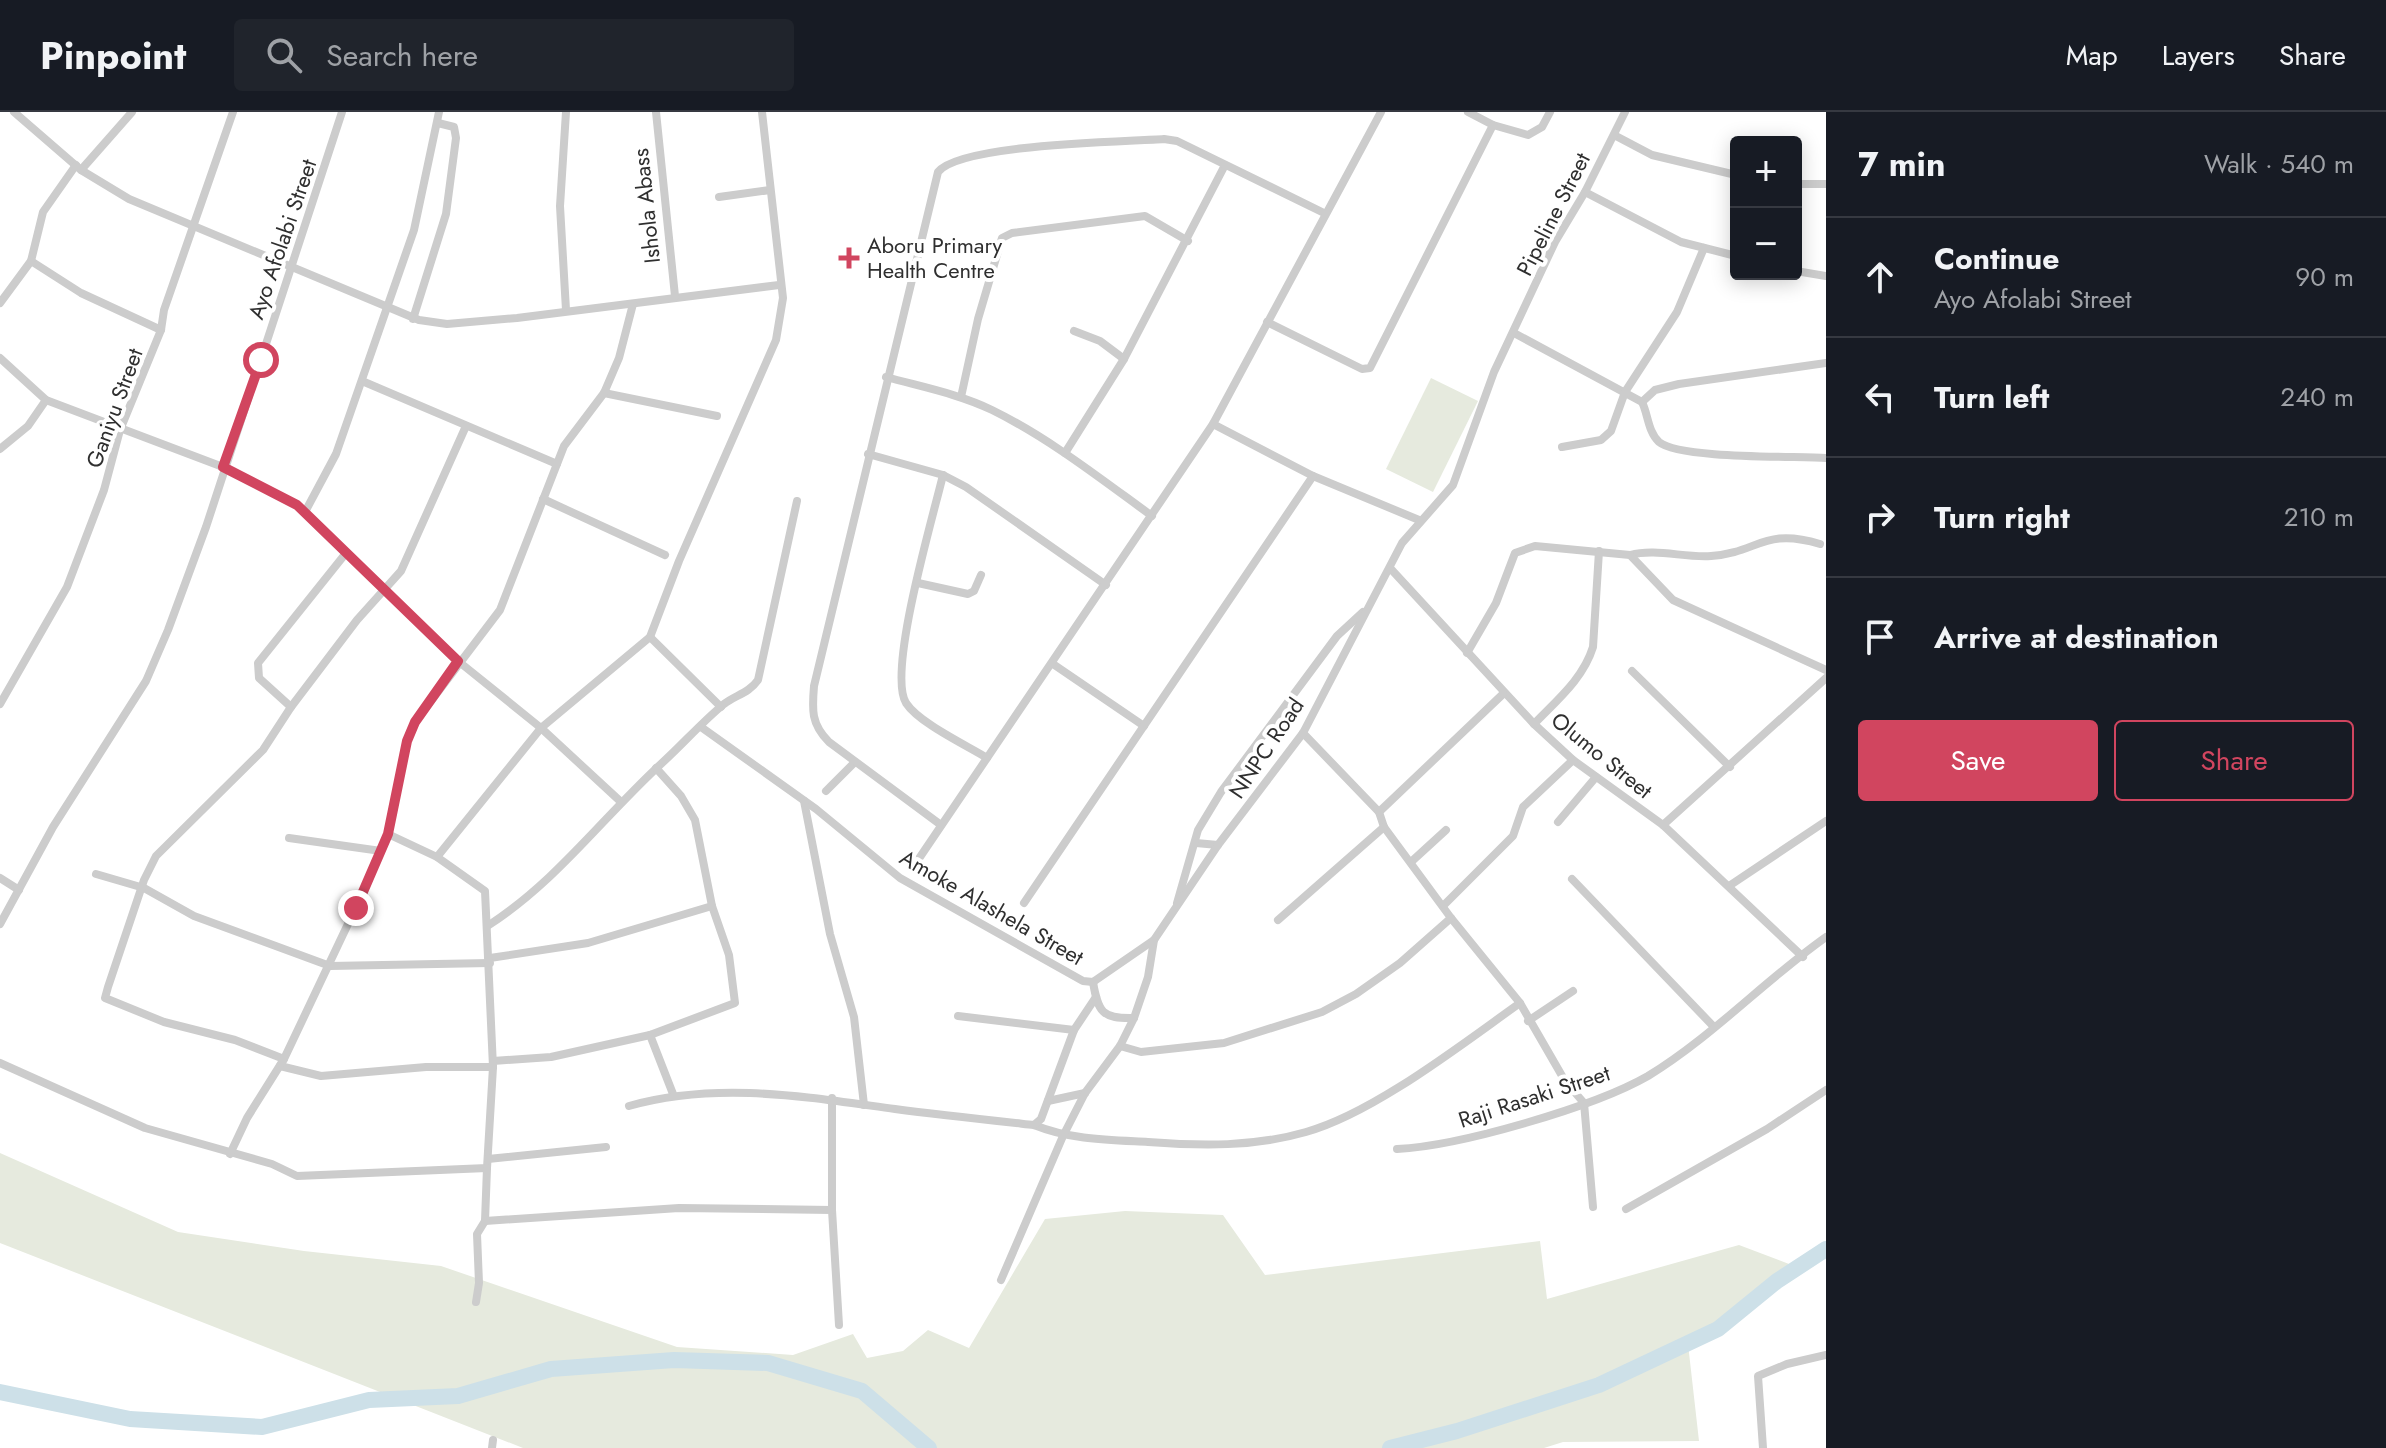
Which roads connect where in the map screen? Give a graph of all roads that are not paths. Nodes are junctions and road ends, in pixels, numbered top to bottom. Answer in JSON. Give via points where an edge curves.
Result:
{"nodes":[{"id":1,"x":14,"y":112,"type":"edge"},
{"id":2,"x":132,"y":112,"type":"edge"},
{"id":3,"x":233,"y":112,"type":"edge"},
{"id":4,"x":342,"y":112,"type":"edge"},
{"id":5,"x":439,"y":112,"type":"edge"},
{"id":6,"x":566,"y":112,"type":"edge"},
{"id":7,"x":656,"y":112,"type":"edge"},
{"id":8,"x":762,"y":112,"type":"edge"},
{"id":9,"x":1381,"y":112,"type":"edge"},
{"id":10,"x":1468,"y":112,"type":"edge"},
{"id":11,"x":1550,"y":112,"type":"edge"},
{"id":12,"x":1625,"y":112,"type":"edge"},
{"id":13,"x":438,"y":123,"type":"junction"},
{"id":14,"x":1493,"y":125,"type":"junction"},
{"id":15,"x":1614,"y":135,"type":"junction"},
{"id":16,"x":1225,"y":165,"type":"junction"},
{"id":17,"x":79,"y":168,"type":"junction"},
{"id":18,"x":1730,"y":174,"type":"edge"},
{"id":19,"x":1802,"y":184,"type":"edge"},
{"id":20,"x":1826,"y":184,"type":"edge"},
{"id":21,"x":770,"y":190,"type":"junction"},
{"id":22,"x":1585,"y":192,"type":"junction"},
{"id":23,"x":719,"y":197,"type":"dead end"},
{"id":24,"x":1324,"y":213,"type":"junction"},
{"id":25,"x":193,"y":227,"type":"junction"},
{"id":26,"x":1188,"y":241,"type":"junction"},
{"id":27,"x":1704,"y":248,"type":"junction"},
{"id":28,"x":1730,"y":254,"type":"edge"},
{"id":29,"x":31,"y":261,"type":"junction"},
{"id":30,"x":290,"y":269,"type":"junction"},
{"id":31,"x":1802,"y":272,"type":"edge"},
{"id":32,"x":1826,"y":276,"type":"edge"},
{"id":33,"x":779,"y":285,"type":"junction"},
{"id":34,"x":675,"y":296,"type":"junction"},
{"id":35,"x":0,"y":303,"type":"edge"},
{"id":36,"x":633,"y":304,"type":"junction"},
{"id":37,"x":386,"y":308,"type":"junction"},
{"id":38,"x":566,"y":310,"type":"junction"},
{"id":39,"x":413,"y":319,"type":"junction"},
{"id":40,"x":1267,"y":322,"type":"junction"},
{"id":41,"x":161,"y":330,"type":"junction"},
{"id":42,"x":1074,"y":331,"type":"dead end"},
{"id":43,"x":1514,"y":333,"type":"junction"},
{"id":44,"x":0,"y":358,"type":"edge"},
{"id":45,"x":1124,"y":359,"type":"junction"},
{"id":46,"x":1826,"y":363,"type":"edge"},
{"id":47,"x":886,"y":377,"type":"junction"},
{"id":48,"x":362,"y":381,"type":"junction"},
{"id":49,"x":1625,"y":392,"type":"junction"},
{"id":50,"x":604,"y":393,"type":"junction"},
{"id":51,"x":961,"y":397,"type":"junction"},
{"id":52,"x":46,"y":400,"type":"junction"},
{"id":53,"x":1642,"y":402,"type":"junction"},
{"id":54,"x":717,"y":416,"type":"dead end"},
{"id":55,"x":1213,"y":424,"type":"junction"},
{"id":56,"x":466,"y":426,"type":"junction"},
{"id":57,"x":120,"y":430,"type":"junction"},
{"id":58,"x":1562,"y":447,"type":"dead end"},
{"id":59,"x":0,"y":449,"type":"edge"},
{"id":60,"x":1065,"y":453,"type":"junction"},
{"id":61,"x":868,"y":454,"type":"junction"},
{"id":62,"x":1826,"y":458,"type":"edge"},
{"id":63,"x":557,"y":464,"type":"junction"},
{"id":64,"x":223,"y":467,"type":"junction"},
{"id":65,"x":943,"y":475,"type":"junction"},
{"id":66,"x":1313,"y":476,"type":"junction"},
{"id":67,"x":543,"y":499,"type":"junction"},
{"id":68,"x":797,"y":501,"type":"dead end"},
{"id":69,"x":305,"y":512,"type":"junction"},
{"id":70,"x":1152,"y":516,"type":"junction"},
{"id":71,"x":1419,"y":520,"type":"junction"},
{"id":72,"x":1820,"y":544,"type":"dead end"},
{"id":73,"x":1599,"y":551,"type":"junction"},
{"id":74,"x":346,"y":553,"type":"junction"},
{"id":75,"x":665,"y":555,"type":"dead end"},
{"id":76,"x":1630,"y":555,"type":"junction"},
{"id":77,"x":1390,"y":568,"type":"junction"},
{"id":78,"x":981,"y":575,"type":"dead end"},
{"id":79,"x":918,"y":583,"type":"junction"},
{"id":80,"x":1106,"y":585,"type":"junction"},
{"id":81,"x":384,"y":589,"type":"junction"},
{"id":82,"x":1368,"y":608,"type":"junction"},
{"id":83,"x":650,"y":637,"type":"junction"},
{"id":84,"x":1467,"y":653,"type":"junction"},
{"id":85,"x":458,"y":661,"type":"junction"},
{"id":86,"x":1053,"y":664,"type":"junction"},
{"id":87,"x":1826,"y":670,"type":"edge"},
{"id":88,"x":1632,"y":671,"type":"dead end"},
{"id":89,"x":1826,"y":678,"type":"edge"},
{"id":90,"x":1503,"y":694,"type":"junction"},
{"id":91,"x":0,"y":704,"type":"edge"},
{"id":92,"x":291,"y":707,"type":"junction"},
{"id":93,"x":721,"y":707,"type":"junction"},
{"id":94,"x":1534,"y":724,"type":"junction"},
{"id":95,"x":1144,"y":726,"type":"junction"},
{"id":96,"x":701,"y":727,"type":"junction"},
{"id":97,"x":541,"y":728,"type":"junction"},
{"id":98,"x":1303,"y":733,"type":"junction"},
{"id":99,"x":987,"y":758,"type":"junction"},
{"id":100,"x":1573,"y":760,"type":"junction"},
{"id":101,"x":855,"y":762,"type":"junction"},
{"id":102,"x":1730,"y":767,"type":"junction"},
{"id":103,"x":656,"y":768,"type":"junction"},
{"id":104,"x":1596,"y":777,"type":"junction"},
{"id":105,"x":826,"y":791,"type":"dead end"},
{"id":106,"x":620,"y":801,"type":"junction"},
{"id":107,"x":804,"y":801,"type":"junction"},
{"id":108,"x":1379,"y":812,"type":"junction"},
{"id":109,"x":1558,"y":822,"type":"dead end"},
{"id":110,"x":1825,"y":822,"type":"edge"},
{"id":111,"x":941,"y":825,"type":"junction"},
{"id":112,"x":1663,"y":825,"type":"junction"},
{"id":113,"x":1384,"y":827,"type":"junction"},
{"id":114,"x":1446,"y":830,"type":"dead end"},
{"id":115,"x":388,"y":834,"type":"junction"},
{"id":116,"x":289,"y":838,"type":"dead end"},
{"id":117,"x":1196,"y":843,"type":"junction"},
{"id":118,"x":1218,"y":845,"type":"junction"},
{"id":119,"x":381,"y":851,"type":"junction"},
{"id":120,"x":437,"y":857,"type":"junction"},
{"id":121,"x":918,"y":860,"type":"dead end"},
{"id":122,"x":1411,"y":862,"type":"junction"},
{"id":123,"x":96,"y":874,"type":"dead end"},
{"id":124,"x":0,"y":878,"type":"edge"},
{"id":125,"x":1572,"y":879,"type":"dead end"},
{"id":126,"x":1729,"y":886,"type":"junction"},
{"id":127,"x":144,"y":888,"type":"junction"},
{"id":128,"x":19,"y":890,"type":"junction"},
{"id":129,"x":1024,"y":903,"type":"dead end"},
{"id":130,"x":1444,"y":905,"type":"junction"},
{"id":131,"x":712,"y":906,"type":"junction"},
{"id":132,"x":1176,"y":907,"type":"junction"},
{"id":133,"x":1451,"y":918,"type":"junction"},
{"id":134,"x":1278,"y":920,"type":"dead end"},
{"id":135,"x":0,"y":924,"type":"edge"},
{"id":136,"x":489,"y":925,"type":"junction"},
{"id":137,"x":1826,"y":937,"type":"edge"},
{"id":138,"x":1154,"y":940,"type":"junction"},
{"id":139,"x":1803,"y":957,"type":"junction"},
{"id":140,"x":490,"y":960,"type":"junction"},
{"id":141,"x":330,"y":966,"type":"junction"},
{"id":142,"x":1093,"y":982,"type":"junction"},
{"id":143,"x":1573,"y":991,"type":"dead end"},
{"id":144,"x":1096,"y":997,"type":"junction"},
{"id":145,"x":1520,"y":1003,"type":"junction"},
{"id":146,"x":958,"y":1016,"type":"dead end"},
{"id":147,"x":1134,"y":1018,"type":"junction"},
{"id":148,"x":1528,"y":1021,"type":"junction"},
{"id":149,"x":1714,"y":1027,"type":"junction"},
{"id":150,"x":1074,"y":1030,"type":"junction"},
{"id":151,"x":650,"y":1035,"type":"junction"},
{"id":152,"x":1120,"y":1046,"type":"junction"},
{"id":153,"x":0,"y":1063,"type":"edge"},
{"id":154,"x":282,"y":1063,"type":"junction"},
{"id":155,"x":493,"y":1064,"type":"junction"},
{"id":156,"x":1826,"y":1090,"type":"edge"},
{"id":157,"x":1085,"y":1093,"type":"junction"},
{"id":158,"x":673,"y":1094,"type":"junction"},
{"id":159,"x":832,"y":1098,"type":"junction"},
{"id":160,"x":1048,"y":1101,"type":"junction"},
{"id":161,"x":1584,"y":1103,"type":"junction"},
{"id":162,"x":864,"y":1105,"type":"junction"},
{"id":163,"x":629,"y":1106,"type":"dead end"},
{"id":164,"x":1034,"y":1125,"type":"junction"},
{"id":165,"x":1063,"y":1136,"type":"junction"},
{"id":166,"x":606,"y":1147,"type":"dead end"},
{"id":167,"x":1397,"y":1149,"type":"dead end"},
{"id":168,"x":230,"y":1154,"type":"junction"},
{"id":169,"x":488,"y":1164,"type":"junction"},
{"id":170,"x":1593,"y":1207,"type":"dead end"},
{"id":171,"x":1626,"y":1209,"type":"dead end"},
{"id":172,"x":832,"y":1210,"type":"junction"},
{"id":173,"x":485,"y":1221,"type":"junction"},
{"id":174,"x":1001,"y":1280,"type":"dead end"},
{"id":175,"x":476,"y":1302,"type":"dead end"},
{"id":176,"x":839,"y":1325,"type":"dead end"},
{"id":177,"x":1826,"y":1355,"type":"edge"},
{"id":178,"x":1763,"y":1448,"type":"edge"}],
"edges":[{"from":1,"to":17,"type":"street"},
{"from":2,"to":17,"type":"street"},
{"from":3,"to":25,"type":"street","name":"Ganiyu Street"},
{"from":4,"to":30,"type":"street","name":"Ayo Afolabi Street"},
{"from":5,"to":13,"type":"street"},
{"from":6,"to":38,"type":"street","via":[[560,206]]},
{"from":7,"to":34,"type":"street","name":"Ishola Abass"},
{"from":8,"to":21,"type":"street"},
{"from":9,"to":24,"type":"street"},
{"from":10,"to":14,"type":"street"},
{"from":11,"to":14,"type":"street","via":[[1542,127],[1528,135]]},
{"from":12,"to":15,"type":"street","name":"Pipeline Street"},
{"from":13,"to":37,"type":"street","via":[[414,230]]},
{"from":13,"to":39,"type":"street","via":[[454,127],[456,138],[446,214]]},
{"from":14,"to":40,"type":"street","via":[[1370,368],[1362,369]]},
{"from":15,"to":18,"type":"street","via":[[1652,155]]},
{"from":15,"to":22,"type":"street","name":"Pipeline Street"},
{"from":16,"to":24,"type":"street"},
{"from":16,"to":26,"type":"street"},
{"from":16,"to":47,"type":"street","via":[[1164,139],[988,152],[945,163],[916,250]]},
{"from":17,"to":25,"type":"street","via":[[129,199]]},
{"from":17,"to":29,"type":"street","via":[[43,212]]},
{"from":19,"to":20,"type":"street"},
{"from":21,"to":23,"type":"street"},
{"from":21,"to":33,"type":"street"},
{"from":22,"to":27,"type":"street","via":[[1681,242]]},
{"from":22,"to":43,"type":"street","name":"Pipeline Street","via":[[1555,242]]},
{"from":24,"to":40,"type":"street"},
{"from":25,"to":30,"type":"street"},
{"from":25,"to":41,"type":"street","name":"Ganiyu Street"},
{"from":26,"to":45,"type":"street"},
{"from":26,"to":51,"type":"street","via":[[1145,216],[1002,238]]},
{"from":27,"to":28,"type":"street"},
{"from":27,"to":49,"type":"street","via":[[1677,312]]},
{"from":29,"to":35,"type":"street"},
{"from":29,"to":41,"type":"street","via":[[81,293]]},
{"from":30,"to":37,"type":"street"},
{"from":30,"to":64,"type":"street","name":"Ayo Afolabi Street"},
{"from":31,"to":32,"type":"street"},
{"from":33,"to":34,"type":"street"},
{"from":33,"to":83,"type":"street","via":[[783,298],[776,340]]},
{"from":34,"to":36,"type":"street"},
{"from":36,"to":38,"type":"street"},
{"from":36,"to":50,"type":"street"},
{"from":37,"to":39,"type":"street"},
{"from":37,"to":48,"type":"street"},
{"from":38,"to":39,"type":"street","via":[[447,324]]},
{"from":40,"to":55,"type":"street"},
{"from":41,"to":57,"type":"street","name":"Ganiyu Street"},
{"from":42,"to":45,"type":"street"},
{"from":43,"to":49,"type":"street"},
{"from":43,"to":71,"type":"street","name":"NNPC Road","via":[[1494,372],[1453,485]]},
{"from":44,"to":52,"type":"street"},
{"from":45,"to":60,"type":"street"},
{"from":46,"to":53,"type":"street","via":[[1679,384],[1655,390]]},
{"from":47,"to":51,"type":"street"},
{"from":47,"to":61,"type":"street"},
{"from":48,"to":56,"type":"street"},
{"from":48,"to":69,"type":"street","via":[[322,486]]},
{"from":49,"to":53,"type":"street"},
{"from":49,"to":58,"type":"street","via":[[1606,438]]},
{"from":50,"to":54,"type":"street"},
{"from":50,"to":63,"type":"street","via":[[570,436]]},
{"from":51,"to":60,"type":"street"},
{"from":52,"to":57,"type":"street"},
{"from":52,"to":59,"type":"street","via":[[28,426]]},
{"from":53,"to":62,"type":"street","via":[[1660,443],[1687,452]]},
{"from":55,"to":66,"type":"street"},
{"from":55,"to":70,"type":"street"},
{"from":56,"to":63,"type":"street"},
{"from":56,"to":81,"type":"street","via":[[413,550]]},
{"from":57,"to":64,"type":"street"},
{"from":57,"to":91,"type":"street","name":"Ganiyu Street","via":[[104,490],[67,587]]},
{"from":60,"to":70,"type":"street"},
{"from":61,"to":65,"type":"street"},
{"from":61,"to":101,"type":"street","via":[[812,710],[815,726]]},
{"from":63,"to":67,"type":"street"},
{"from":64,"to":69,"type":"street"},
{"from":64,"to":128,"type":"street","name":"Ayo Afolabi Street","via":[[206,527],[146,681]]},
{"from":65,"to":79,"type":"street"},
{"from":65,"to":80,"type":"street","via":[[1023,524]]},
{"from":66,"to":71,"type":"street"},
{"from":66,"to":95,"type":"street"},
{"from":67,"to":75,"type":"street"},
{"from":67,"to":85,"type":"street","via":[[500,610]]},
{"from":68,"to":93,"type":"street","via":[[758,680]]},
{"from":69,"to":74,"type":"street"},
{"from":70,"to":80,"type":"street"},
{"from":71,"to":77,"type":"street","name":"NNPC Road"},
{"from":72,"to":76,"type":"street","via":[[1776,538],[1713,556]]},
{"from":73,"to":76,"type":"street"},
{"from":73,"to":84,"type":"street","via":[[1535,546],[1515,553],[1496,603]]},
{"from":73,"to":94,"type":"street","via":[[1588,661]]},
{"from":74,"to":81,"type":"street"},
{"from":74,"to":92,"type":"street","via":[[258,663],[259,678]]},
{"from":76,"to":87,"type":"street","via":[[1673,600]]},
{"from":77,"to":82,"type":"street","name":"NNPC Road"},
{"from":77,"to":84,"type":"street","name":"Olumo Street"},
{"from":78,"to":79,"type":"street","via":[[968,594]]},
{"from":79,"to":99,"type":"street","via":[[900,689],[912,711]]},
{"from":80,"to":86,"type":"street"},
{"from":81,"to":85,"type":"street"},
{"from":81,"to":92,"type":"street"},
{"from":82,"to":98,"type":"street","name":"NNPC Road"},
{"from":82,"to":117,"type":"street","via":[[1337,636],[1278,714],[1221,792]]},
{"from":83,"to":93,"type":"street"},
{"from":83,"to":97,"type":"street"},
{"from":84,"to":90,"type":"street","name":"Olumo Street"},
{"from":85,"to":97,"type":"street"},
{"from":85,"to":115,"type":"street","via":[[407,741]]},
{"from":86,"to":95,"type":"street"},
{"from":86,"to":99,"type":"street"},
{"from":88,"to":102,"type":"street"},
{"from":89,"to":102,"type":"street"},
{"from":90,"to":94,"type":"street","name":"Olumo Street"},
{"from":90,"to":108,"type":"street"},
{"from":92,"to":127,"type":"street","via":[[263,750],[166,842],[148,869]]},
{"from":93,"to":96,"type":"street"},
{"from":94,"to":100,"type":"street","name":"Olumo Street"},
{"from":95,"to":129,"type":"street"},
{"from":96,"to":103,"type":"street"},
{"from":96,"to":107,"type":"street","name":"Amoke Alashela Street"},
{"from":97,"to":106,"type":"street"},
{"from":97,"to":120,"type":"street"},
{"from":98,"to":108,"type":"street"},
{"from":98,"to":118,"type":"street","name":"NNPC Road"},
{"from":99,"to":111,"type":"street"},
{"from":100,"to":104,"type":"street","name":"Olumo Street"},
{"from":100,"to":130,"type":"street","via":[[1523,807],[1513,836]]},
{"from":101,"to":105,"type":"street"},
{"from":101,"to":111,"type":"street"},
{"from":102,"to":112,"type":"street"},
{"from":103,"to":106,"type":"street"},
{"from":103,"to":131,"type":"street","via":[[695,820]]},
{"from":104,"to":109,"type":"street"},
{"from":104,"to":112,"type":"street","name":"Olumo Street"},
{"from":106,"to":136,"type":"street","via":[[568,863],[520,906]]},
{"from":107,"to":142,"type":"street","name":"Amoke Alashela Street","via":[[900,878],[1009,943]]},
{"from":107,"to":162,"type":"street","via":[[830,934],[854,1017]]},
{"from":108,"to":113,"type":"street"},
{"from":110,"to":126,"type":"street"},
{"from":111,"to":121,"type":"street"},
{"from":112,"to":126,"type":"street","name":"Olumo Street"},
{"from":113,"to":122,"type":"street"},
{"from":113,"to":134,"type":"street"},
{"from":114,"to":122,"type":"street"},
{"from":115,"to":119,"type":"street"},
{"from":115,"to":120,"type":"street"},
{"from":116,"to":119,"type":"street"},
{"from":117,"to":118,"type":"street"},
{"from":117,"to":132,"type":"street"},
{"from":118,"to":132,"type":"street","name":"NNPC Road"},
{"from":119,"to":141,"type":"street"},
{"from":120,"to":136,"type":"street","via":[[485,891]]},
{"from":122,"to":130,"type":"street"},
{"from":123,"to":127,"type":"street"},
{"from":124,"to":128,"type":"street"},
{"from":125,"to":149,"type":"street"},
{"from":126,"to":139,"type":"street","name":"Olumo Street"},
{"from":127,"to":141,"type":"street","via":[[194,916]]},
{"from":127,"to":154,"type":"street","via":[[105,998],[164,1022],[235,1040]]},
{"from":128,"to":135,"type":"street","name":"Ayo Afolabi Street"},
{"from":130,"to":133,"type":"street"},
{"from":131,"to":140,"type":"street","via":[[588,943]]},
{"from":131,"to":151,"type":"street","via":[[729,955],[735,1003]]},
{"from":132,"to":138,"type":"street","name":"NNPC Road"},
{"from":133,"to":145,"type":"street"},
{"from":133,"to":152,"type":"street","via":[[1400,963],[1322,1012],[1224,1043],[1141,1052]]},
{"from":136,"to":140,"type":"street"},
{"from":137,"to":139,"type":"street","name":"Raji Rasaki Street"},
{"from":138,"to":142,"type":"street","name":"Amoke Alashela Street"},
{"from":138,"to":147,"type":"street","name":"NNPC Road"},
{"from":139,"to":149,"type":"street","name":"Raji Rasaki Street"},
{"from":140,"to":141,"type":"street"},
{"from":140,"to":155,"type":"street"},
{"from":141,"to":154,"type":"street"},
{"from":142,"to":144,"type":"street"},
{"from":143,"to":148,"type":"street"},
{"from":144,"to":147,"type":"street","via":[[1104,1013]]},
{"from":144,"to":150,"type":"street"},
{"from":145,"to":148,"type":"street"},
{"from":145,"to":165,"type":"street","via":[[1374,1100],[1305,1133],[1209,1147]]},
{"from":146,"to":150,"type":"street"},
{"from":147,"to":152,"type":"street","name":"NNPC Road"},
{"from":148,"to":161,"type":"street"},
{"from":149,"to":161,"type":"street","name":"Raji Rasaki Street","via":[[1647,1076]]},
{"from":150,"to":160,"type":"street"},
{"from":151,"to":155,"type":"street"},
{"from":151,"to":158,"type":"street"},
{"from":152,"to":157,"type":"street","name":"NNPC Road"},
{"from":153,"to":168,"type":"street","via":[[145,1128]]},
{"from":154,"to":155,"type":"street","via":[[321,1076]]},
{"from":154,"to":168,"type":"street"},
{"from":155,"to":169,"type":"street"},
{"from":156,"to":171,"type":"street"},
{"from":157,"to":160,"type":"street"},
{"from":157,"to":165,"type":"street","name":"NNPC Road"},
{"from":158,"to":159,"type":"street"},
{"from":158,"to":163,"type":"street"},
{"from":159,"to":162,"type":"street"},
{"from":159,"to":172,"type":"street"},
{"from":160,"to":164,"type":"street"},
{"from":161,"to":167,"type":"street","name":"Raji Rasaki Street","via":[[1475,1135]]},
{"from":161,"to":170,"type":"street"},
{"from":162,"to":164,"type":"street"},
{"from":164,"to":165,"type":"street"},
{"from":165,"to":174,"type":"street","name":"NNPC Road"},
{"from":166,"to":169,"type":"street"},
{"from":168,"to":169,"type":"street","via":[[297,1176]]},
{"from":169,"to":173,"type":"street"},
{"from":172,"to":173,"type":"street","via":[[679,1208]]},
{"from":172,"to":176,"type":"street"},
{"from":173,"to":175,"type":"street","via":[[477,1234]]},
{"from":177,"to":178,"type":"street","via":[[1758,1376]]}]}
